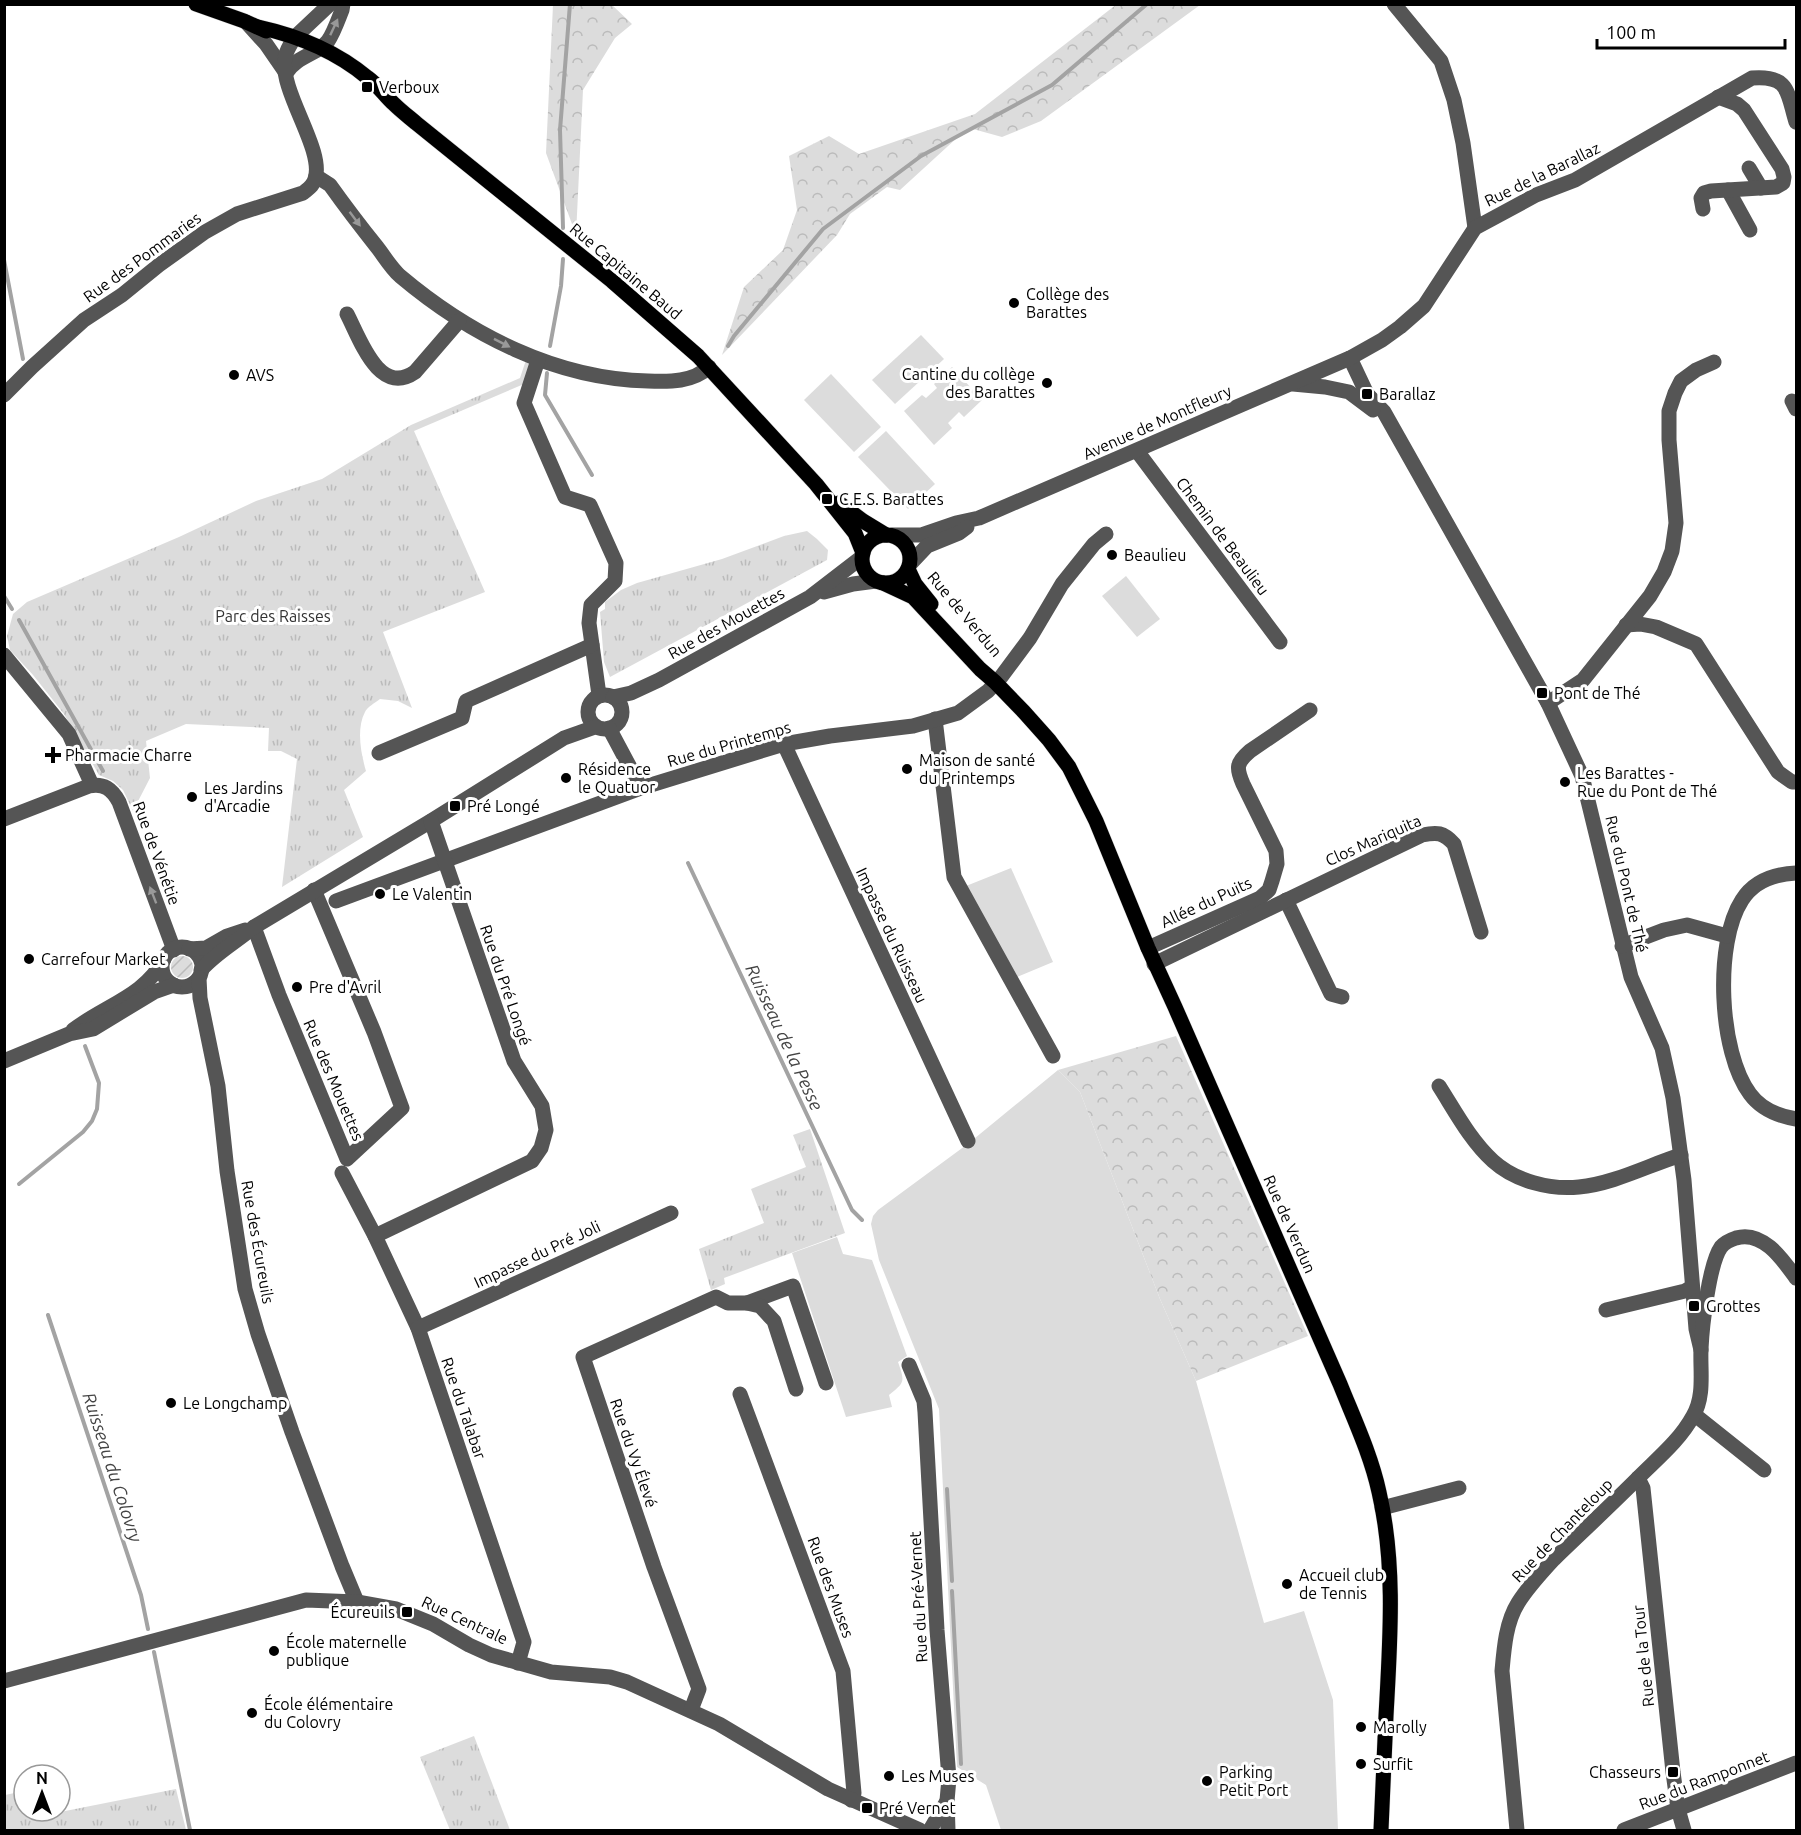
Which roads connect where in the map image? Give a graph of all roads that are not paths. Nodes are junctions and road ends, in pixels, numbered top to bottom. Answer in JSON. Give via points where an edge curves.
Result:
{"nodes":[{"id":1,"x":196,"y":4,"type":"edge"},
{"id":2,"x":330,"y":4,"type":"edge"},
{"id":3,"x":343,"y":4,"type":"edge"},
{"id":4,"x":1394,"y":4,"type":"edge"},
{"id":5,"x":252,"y":24,"type":"junction"},
{"id":6,"x":293,"y":40,"type":"junction"},
{"id":7,"x":316,"y":50,"type":"junction"},
{"id":8,"x":286,"y":73,"type":"junction"},
{"id":9,"x":1718,"y":97,"type":"junction"},
{"id":10,"x":1793,"y":97,"type":"edge"},
{"id":11,"x":1797,"y":122,"type":"edge"},
{"id":12,"x":1749,"y":168,"type":"dead end"},
{"id":13,"x":316,"y":177,"type":"junction"},
{"id":14,"x":1761,"y":188,"type":"junction"},
{"id":15,"x":1728,"y":190,"type":"junction"},
{"id":16,"x":1703,"y":209,"type":"dead end"},
{"id":17,"x":1475,"y":228,"type":"junction"},
{"id":18,"x":1750,"y":230,"type":"dead end"},
{"id":19,"x":346,"y":314,"type":"dead end"},
{"id":20,"x":459,"y":321,"type":"junction"},
{"id":21,"x":1369,"y":347,"type":"junction"},
{"id":22,"x":1350,"y":358,"type":"junction"},
{"id":23,"x":534,"y":359,"type":"junction"},
{"id":24,"x":1714,"y":362,"type":"dead end"},
{"id":25,"x":709,"y":367,"type":"junction"},
{"id":26,"x":1360,"y":378,"type":"junction"},
{"id":27,"x":1290,"y":383,"type":"junction"},
{"id":28,"x":1349,"y":392,"type":"junction"},
{"id":29,"x":4,"y":395,"type":"edge"},
{"id":30,"x":1389,"y":423,"type":"junction"},
{"id":31,"x":1137,"y":451,"type":"junction"},
{"id":32,"x":816,"y":484,"type":"junction"},
{"id":33,"x":979,"y":518,"type":"junction"},
{"id":34,"x":1106,"y":534,"type":"dead end"},
{"id":35,"x":889,"y":535,"type":"junction"},
{"id":36,"x":862,"y":555,"type":"junction"},
{"id":37,"x":909,"y":566,"type":"junction"},
{"id":38,"x":879,"y":582,"type":"junction"},
{"id":39,"x":810,"y":597,"type":"junction"},
{"id":40,"x":1626,"y":625,"type":"junction"},
{"id":41,"x":1280,"y":642,"type":"dead end"},
{"id":42,"x":592,"y":645,"type":"junction"},
{"id":43,"x":4,"y":655,"type":"edge"},
{"id":44,"x":995,"y":682,"type":"junction"},
{"id":45,"x":612,"y":701,"type":"junction"},
{"id":46,"x":1548,"y":703,"type":"junction"},
{"id":47,"x":587,"y":709,"type":"junction"},
{"id":48,"x":1310,"y":710,"type":"dead end"},
{"id":49,"x":935,"y":720,"type":"junction"},
{"id":50,"x":602,"y":728,"type":"junction"},
{"id":51,"x":564,"y":738,"type":"junction"},
{"id":52,"x":784,"y":744,"type":"junction"},
{"id":53,"x":379,"y":753,"type":"dead end"},
{"id":54,"x":1797,"y":782,"type":"edge"},
{"id":55,"x":92,"y":785,"type":"junction"},
{"id":56,"x":641,"y":788,"type":"junction"},
{"id":57,"x":4,"y":819,"type":"edge"},
{"id":58,"x":432,"y":821,"type":"junction"},
{"id":59,"x":444,"y":862,"type":"junction"},
{"id":60,"x":1797,"y":873,"type":"edge"},
{"id":61,"x":314,"y":890,"type":"junction"},
{"id":62,"x":1286,"y":900,"type":"junction"},
{"id":63,"x":336,"y":901,"type":"dead end"},
{"id":64,"x":254,"y":927,"type":"junction"},
{"id":65,"x":1481,"y":932,"type":"dead end"},
{"id":66,"x":1727,"y":936,"type":"junction"},
{"id":67,"x":1622,"y":946,"type":"junction"},
{"id":68,"x":1148,"y":948,"type":"junction"},
{"id":69,"x":189,"y":949,"type":"junction"},
{"id":70,"x":169,"y":954,"type":"junction"},
{"id":71,"x":1154,"y":964,"type":"junction"},
{"id":72,"x":200,"y":974,"type":"junction"},
{"id":73,"x":175,"y":985,"type":"junction"},
{"id":74,"x":1342,"y":997,"type":"dead end"},
{"id":75,"x":205,"y":1019,"type":"junction"},
{"id":76,"x":69,"y":1034,"type":"junction"},
{"id":77,"x":1053,"y":1056,"type":"dead end"},
{"id":78,"x":4,"y":1061,"type":"edge"},
{"id":79,"x":1438,"y":1086,"type":"dead end"},
{"id":80,"x":1797,"y":1119,"type":"edge"},
{"id":81,"x":968,"y":1141,"type":"dead end"},
{"id":82,"x":1681,"y":1155,"type":"junction"},
{"id":83,"x":342,"y":1173,"type":"dead end"},
{"id":84,"x":671,"y":1213,"type":"dead end"},
{"id":85,"x":375,"y":1236,"type":"junction"},
{"id":86,"x":1797,"y":1278,"type":"edge"},
{"id":87,"x":1692,"y":1287,"type":"junction"},
{"id":88,"x":747,"y":1303,"type":"junction"},
{"id":89,"x":1606,"y":1310,"type":"dead end"},
{"id":90,"x":418,"y":1328,"type":"junction"},
{"id":91,"x":1701,"y":1350,"type":"junction"},
{"id":92,"x":909,"y":1365,"type":"dead end"},
{"id":93,"x":826,"y":1383,"type":"dead end"},
{"id":94,"x":796,"y":1389,"type":"dead end"},
{"id":95,"x":740,"y":1394,"type":"dead end"},
{"id":96,"x":1695,"y":1415,"type":"junction"},
{"id":97,"x":1764,"y":1470,"type":"dead end"},
{"id":98,"x":1638,"y":1478,"type":"junction"},
{"id":99,"x":1459,"y":1488,"type":"dead end"},
{"id":100,"x":1382,"y":1508,"type":"junction"},
{"id":101,"x":351,"y":1601,"type":"junction"},
{"id":102,"x":518,"y":1663,"type":"junction"},
{"id":103,"x":4,"y":1681,"type":"edge"},
{"id":104,"x":691,"y":1710,"type":"junction"},
{"id":105,"x":1797,"y":1763,"type":"edge"},
{"id":106,"x":851,"y":1800,"type":"junction"},
{"id":107,"x":947,"y":1801,"type":"junction"},
{"id":108,"x":1678,"y":1809,"type":"junction"},
{"id":109,"x":920,"y":1830,"type":"edge"},
{"id":110,"x":930,"y":1830,"type":"edge"},
{"id":111,"x":948,"y":1830,"type":"edge"},
{"id":112,"x":1381,"y":1830,"type":"edge"},
{"id":113,"x":1517,"y":1830,"type":"edge"},
{"id":114,"x":1624,"y":1830,"type":"edge"},
{"id":115,"x":1684,"y":1830,"type":"edge"}],
"edges":[{"from":1,"to":5,"type":"main road","name":"Rue Capitaine Baud"},
{"from":2,"to":6,"type":"street"},
{"from":7,"to":3,"type":"street","one_way":true,"via":[[328,41]]},
{"from":4,"to":17,"type":"street","via":[[1441,61],[1463,143]]},
{"from":5,"to":6,"type":"main road","name":"Rue Capitaine Baud","via":[[281,32]]},
{"from":5,"to":8,"type":"street"},
{"from":6,"to":7,"type":"main road","name":"Rue Capitaine Baud"},
{"from":6,"to":8,"type":"street","via":[[285,58]]},
{"from":7,"to":8,"type":"street","via":[[299,59]]},
{"from":7,"to":25,"type":"main road","name":"Rue Capitaine Baud","via":[[344,59],[370,79],[395,105],[657,319]]},
{"from":8,"to":13,"type":"street","via":[[314,154]]},
{"from":9,"to":10,"type":"street","name":"Rue de la Barallaz","via":[[1752,78],[1765,77],[1783,84]]},
{"from":9,"to":14,"type":"street","via":[[1744,110],[1782,169],[1783,183]]},
{"from":9,"to":17,"type":"street","name":"Rue de la Barallaz","via":[[1575,180],[1536,195]]},
{"from":10,"to":11,"type":"street","name":"Rue de la Barallaz"},
{"from":12,"to":14,"type":"street"},
{"from":13,"to":20,"type":"street","one_way":true,"via":[[330,185],[398,274]]},
{"from":13,"to":29,"type":"street","name":"Rue des Pommaries","via":[[303,193],[237,214],[200,236],[84,320]]},
{"from":14,"to":15,"type":"street"},
{"from":15,"to":16,"type":"street","via":[[1704,193]]},
{"from":15,"to":18,"type":"street"},
{"from":17,"to":21,"type":"street","name":"Rue de la Barallaz","via":[[1424,306]]},
{"from":19,"to":20,"type":"street","via":[[372,362],[395,378],[416,372]]},
{"from":20,"to":23,"type":"street","one_way":true},
{"from":21,"to":22,"type":"street","name":"Rue de la Barallaz"},
{"from":21,"to":26,"type":"street"},
{"from":22,"to":26,"type":"street","name":"Rue du Pont de Thé"},
{"from":22,"to":27,"type":"street","name":"Avenue de Montfleury"},
{"from":22,"to":28,"type":"street","via":[[1343,373]]},
{"from":23,"to":25,"type":"street","via":[[605,378],[633,381],[685,380]]},
{"from":23,"to":42,"type":"street","via":[[524,403],[565,497],[590,505],[616,563],[615,581],[591,605]]},
{"from":24,"to":40,"type":"street","via":[[1681,381],[1675,393],[1669,411],[1668,440],[1676,523],[1672,551],[1650,596]]},
{"from":25,"to":32,"type":"main road","name":"Rue Capitaine Baud"},
{"from":26,"to":30,"type":"street","name":"Rue du Pont de Thé"},
{"from":27,"to":28,"type":"street","name":"Rue du Pont de Thé"},
{"from":27,"to":31,"type":"street","name":"Avenue de Montfleury"},
{"from":28,"to":30,"type":"street","name":"Rue du Pont de Thé"},
{"from":30,"to":46,"type":"street","name":"Rue du Pont de Thé"},
{"from":31,"to":33,"type":"street","name":"Avenue de Montfleury"},
{"from":31,"to":41,"type":"street","name":"Chemin de Beaulieu"},
{"from":32,"to":35,"type":"main road","name":"Rue Capitaine Baud","via":[[863,521]]},
{"from":32,"to":36,"type":"main road","name":"Rue Capitaine Baud","via":[[855,533]]},
{"from":33,"to":35,"type":"street","name":"Avenue de Montfleury","via":[[921,535]]},
{"from":33,"to":37,"type":"street","name":"Avenue de Montfleury","via":[[959,533],[927,546]]},
{"from":34,"to":44,"type":"street","via":[[1062,584],[1030,638]]},
{"from":35,"to":36,"type":"main road","via":[[874,538]]},
{"from":35,"to":37,"type":"main road","via":[[907,546]]},
{"from":36,"to":38,"type":"main road","via":[[867,574]]},
{"from":36,"to":39,"type":"street","name":"Rue des Mouettes"},
{"from":37,"to":38,"type":"main road","via":[[895,582]]},
{"from":37,"to":44,"type":"main road","name":"Rue de Verdun","via":[[915,584],[986,665]]},
{"from":38,"to":39,"type":"street","name":"Rue des Mouettes","via":[[841,586]]},
{"from":38,"to":44,"type":"main road","name":"Rue de Verdun","via":[[913,597]]},
{"from":39,"to":45,"type":"street","name":"Rue des Mouettes","via":[[659,680]]},
{"from":40,"to":46,"type":"street","via":[[1582,680]]},
{"from":40,"to":54,"type":"street","via":[[1656,627],[1696,644],[1778,772]]},
{"from":42,"to":45,"type":"street"},
{"from":42,"to":53,"type":"street","via":[[466,701],[462,718]]},
{"from":43,"to":55,"type":"street","via":[[69,734]]},
{"from":44,"to":49,"type":"street","name":"Rue du Printemps","via":[[958,713]]},
{"from":44,"to":68,"type":"main road","name":"Rue de Verdun","via":[[1069,767],[1096,821]]},
{"from":45,"to":47,"type":"street","via":[[594,698]]},
{"from":45,"to":50,"type":"street","via":[[621,718]]},
{"from":46,"to":67,"type":"street","name":"Rue du Pont de Thé","via":[[1582,776]]},
{"from":47,"to":50,"type":"street","via":[[590,722]]},
{"from":47,"to":51,"type":"street"},
{"from":48,"to":68,"type":"street","name":"Allée du Puits","via":[[1250,751],[1238,766],[1275,851],[1269,890],[1260,898]]},
{"from":49,"to":52,"type":"street","name":"Rue du Printemps"},
{"from":49,"to":77,"type":"street","via":[[954,877]]},
{"from":50,"to":51,"type":"street"},
{"from":50,"to":56,"type":"street"},
{"from":51,"to":58,"type":"street"},
{"from":52,"to":56,"type":"street","name":"Rue du Printemps"},
{"from":52,"to":81,"type":"street","name":"Impasse du Ruisseau"},
{"from":55,"to":57,"type":"street"},
{"from":70,"to":55,"type":"street","name":"Rue de Vénétie","one_way":true,"via":[[119,802],[107,786]]},
{"from":56,"to":59,"type":"street","name":"Rue du Printemps"},
{"from":58,"to":59,"type":"street","name":"Rue du Pré Longé"},
{"from":58,"to":61,"type":"street"},
{"from":59,"to":63,"type":"street","name":"Rue du Printemps"},
{"from":59,"to":85,"type":"street","name":"Rue du Pré Longé","via":[[514,1061],[542,1106],[546,1130],[532,1161]]},
{"from":60,"to":66,"type":"street","via":[[1760,882],[1741,901]]},
{"from":61,"to":64,"type":"street"},
{"from":61,"to":64,"type":"street","name":"Rue des Mouettes","via":[[402,1108],[347,1159]]},
{"from":62,"to":65,"type":"street","name":"Clos Mariquita","via":[[1422,835],[1446,835],[1454,844]]},
{"from":62,"to":71,"type":"street","name":"Clos Mariquita"},
{"from":62,"to":74,"type":"street","via":[[1331,994]]},
{"from":64,"to":69,"type":"street","via":[[206,948]]},
{"from":64,"to":72,"type":"street","via":[[213,957]]},
{"from":66,"to":67,"type":"street","via":[[1687,925]]},
{"from":66,"to":80,"type":"street","via":[[1726,1024],[1735,1067],[1751,1095],[1765,1108]]},
{"from":67,"to":82,"type":"street","name":"Rue du Pont de Thé","via":[[1662,1048]]},
{"from":68,"to":71,"type":"main road","name":"Rue de Verdun"},
{"from":69,"to":70,"type":"street","via":[[180,948]]},
{"from":69,"to":72,"type":"street","via":[[198,956]]},
{"from":70,"to":73,"type":"street","via":[[162,965],[164,975]]},
{"from":70,"to":76,"type":"street","via":[[144,986]]},
{"from":71,"to":100,"type":"main road","name":"Rue de Verdun","via":[[1340,1384],[1365,1447]]},
{"from":72,"to":73,"type":"street","via":[[189,985]]},
{"from":72,"to":75,"type":"street","name":"Rue des Écureuils"},
{"from":73,"to":75,"type":"street","name":"Rue des Écureuils"},
{"from":73,"to":76,"type":"street","via":[[154,992],[93,1029]]},
{"from":75,"to":101,"type":"street","name":"Rue des Écureuils","via":[[218,1086],[245,1289]]},
{"from":76,"to":78,"type":"street"},
{"from":79,"to":82,"type":"street","via":[[1493,1161],[1541,1185],[1581,1187]]},
{"from":82,"to":87,"type":"street","name":"Rue du Pont de Thé"},
{"from":83,"to":85,"type":"street","name":"Rue du Talabar"},
{"from":84,"to":90,"type":"street","name":"Impasse du Pré Joli"},
{"from":85,"to":90,"type":"street","name":"Rue du Talabar"},
{"from":86,"to":91,"type":"street","via":[[1776,1252],[1760,1241],[1743,1236],[1729,1240],[1720,1248],[1713,1268]]},
{"from":87,"to":89,"type":"street"},
{"from":87,"to":91,"type":"street","name":"Rue du Pont de Thé"},
{"from":88,"to":93,"type":"street","via":[[793,1286]]},
{"from":88,"to":94,"type":"street","via":[[760,1306],[774,1321]]},
{"from":88,"to":104,"type":"street","name":"Rue du Vy Élevé","via":[[728,1303],[716,1297],[583,1358],[699,1689]]},
{"from":90,"to":102,"type":"street","name":"Rue du Talabar","via":[[524,1642]]},
{"from":91,"to":96,"type":"street","name":"Rue de Chanteloup"},
{"from":92,"to":107,"type":"street","name":"Rue du Pré-Vernet","via":[[925,1412],[949,1776]]},
{"from":95,"to":106,"type":"street","name":"Rue des Muses","via":[[843,1671],[854,1793]]},
{"from":96,"to":97,"type":"street"},
{"from":96,"to":98,"type":"street","name":"Rue de Chanteloup","via":[[1672,1445]]},
{"from":98,"to":108,"type":"street","name":"Rue de la Tour","via":[[1643,1488]]},
{"from":98,"to":113,"type":"street","name":"Rue de Chanteloup","via":[[1536,1579],[1517,1604],[1509,1626],[1502,1671]]},
{"from":99,"to":100,"type":"street"},
{"from":100,"to":112,"type":"main road","name":"Rue de Verdun","via":[[1390,1600]]},
{"from":101,"to":102,"type":"street","name":"Rue Centrale","via":[[407,1612],[469,1646]]},
{"from":101,"to":103,"type":"street","name":"Rue Centrale","via":[[306,1600]]},
{"from":102,"to":104,"type":"street","name":"Rue Centrale","via":[[551,1672],[610,1677]]},
{"from":104,"to":106,"type":"street","name":"Rue Centrale"},
{"from":105,"to":108,"type":"street","name":"Rue du Ramponnet"},
{"from":106,"to":109,"type":"street","name":"Rue Centrale"},
{"from":107,"to":110,"type":"street"},
{"from":107,"to":111,"type":"street","name":"Rue du Pré-Vernet"},
{"from":108,"to":114,"type":"street","name":"Rue du Ramponnet"},
{"from":108,"to":115,"type":"street","name":"Rue de la Tour"}]}
